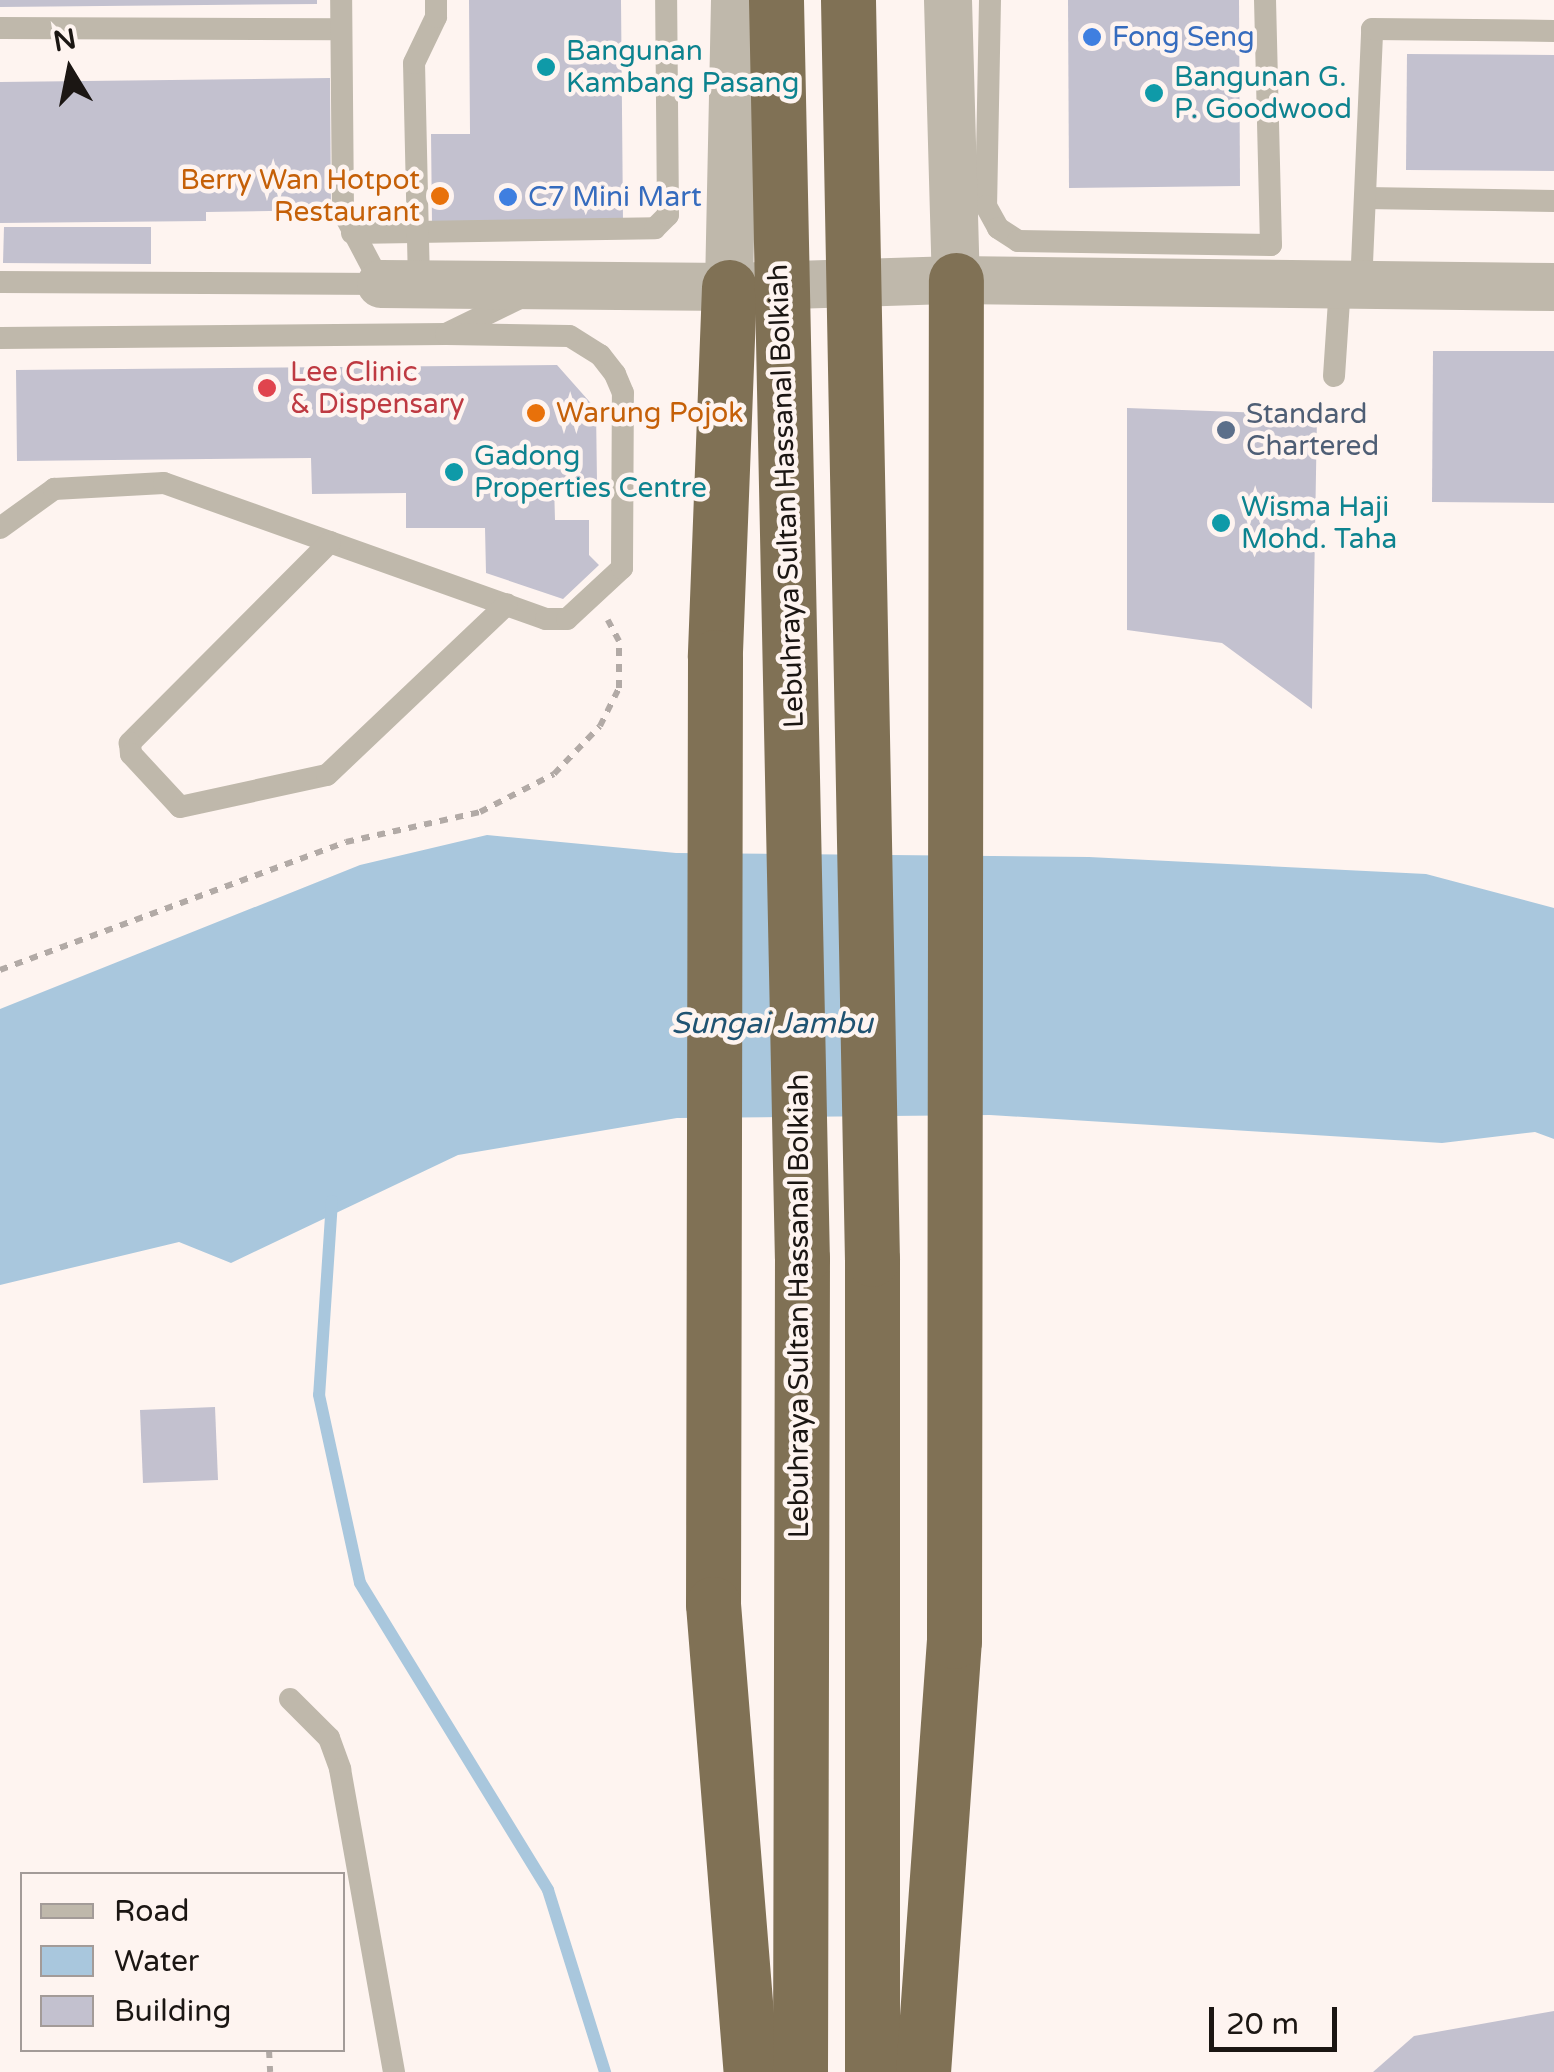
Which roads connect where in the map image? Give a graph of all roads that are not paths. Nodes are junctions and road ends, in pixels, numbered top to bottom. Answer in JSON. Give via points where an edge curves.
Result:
{"nodes":[{"id":1,"x":341,"y":0,"type":"edge"},
{"id":2,"x":436,"y":0,"type":"edge"},
{"id":3,"x":666,"y":0,"type":"edge"},
{"id":4,"x":735,"y":0,"type":"edge"},
{"id":5,"x":776,"y":0,"type":"edge"},
{"id":6,"x":848,"y":0,"type":"edge"},
{"id":7,"x":948,"y":0,"type":"edge"},
{"id":8,"x":990,"y":0,"type":"edge"},
{"id":9,"x":1266,"y":0,"type":"edge"},
{"id":10,"x":0,"y":28,"type":"edge"},
{"id":11,"x":341,"y":29,"type":"junction"},
{"id":12,"x":1554,"y":30,"type":"edge"},
{"id":13,"x":1365,"y":198,"type":"junction"},
{"id":14,"x":1554,"y":201,"type":"edge"},
{"id":15,"x":417,"y":232,"type":"junction"},
{"id":16,"x":352,"y":233,"type":"junction"},
{"id":17,"x":956,"y":280,"type":"junction"},
{"id":18,"x":0,"y":282,"type":"edge"},
{"id":19,"x":400,"y":284,"type":"junction"},
{"id":20,"x":545,"y":285,"type":"junction"},
{"id":21,"x":1351,"y":286,"type":"junction"},
{"id":22,"x":729,"y":287,"type":"junction"},
{"id":23,"x":1554,"y":287,"type":"edge"},
{"id":24,"x":446,"y":334,"type":"junction"},
{"id":25,"x":0,"y":338,"type":"edge"},
{"id":26,"x":1334,"y":376,"type":"dead end"},
{"id":27,"x":3,"y":522,"type":"edge"},
{"id":28,"x":330,"y":542,"type":"junction"},
{"id":29,"x":507,"y":604,"type":"junction"},
{"id":30,"x":290,"y":1699,"type":"dead end"},
{"id":31,"x":394,"y":2072,"type":"edge"},
{"id":32,"x":751,"y":2072,"type":"edge"},
{"id":33,"x":800,"y":2072,"type":"edge"},
{"id":34,"x":872,"y":2072,"type":"edge"},
{"id":35,"x":923,"y":2072,"type":"edge"}],
"edges":[{"from":1,"to":11,"type":"lane"},
{"from":2,"to":15,"type":"lane","via":[[436,17],[414,63]]},
{"from":3,"to":15,"type":"lane","via":[[668,214],[655,228]]},
{"from":4,"to":22,"type":"street"},
{"from":5,"to":33,"type":"highway","name":"Lebuhraya Sultan Hassanal Bolkiah","bridge":true,"via":[[802,1258]]},
{"from":6,"to":34,"type":"highway","bridge":true,"via":[[872,1258]]},
{"from":7,"to":17,"type":"street"},
{"from":8,"to":9,"type":"lane","via":[[986,206],[998,228],[1018,241],[1272,246]]},
{"from":10,"to":11,"type":"lane"},
{"from":11,"to":16,"type":"lane","via":[[344,212]]},
{"from":12,"to":13,"type":"lane","via":[[1372,29]]},
{"from":13,"to":14,"type":"lane"},
{"from":13,"to":21,"type":"lane"},
{"from":15,"to":16,"type":"lane"},
{"from":15,"to":19,"type":"lane"},
{"from":16,"to":19,"type":"lane"},
{"from":17,"to":21,"type":"street"},
{"from":17,"to":22,"type":"street"},
{"from":17,"to":35,"type":"highway","via":[[954,1641]]},
{"from":18,"to":19,"type":"lane"},
{"from":19,"to":20,"type":"street"},
{"from":20,"to":22,"type":"street"},
{"from":20,"to":24,"type":"lane"},
{"from":21,"to":23,"type":"street"},
{"from":21,"to":26,"type":"lane"},
{"from":22,"to":32,"type":"highway","via":[[715,657],[713,1604]]},
{"from":24,"to":25,"type":"lane"},
{"from":24,"to":29,"type":"lane","via":[[568,336],[600,355],[623,392],[622,568],[567,619],[546,620]]},
{"from":27,"to":28,"type":"lane","via":[[54,489],[164,482]]},
{"from":28,"to":29,"type":"lane"},
{"from":28,"to":29,"type":"lane","via":[[130,743],[131,754],[180,807],[327,775]]},
{"from":30,"to":31,"type":"lane","via":[[329,1738],[340,1769]]}]}
